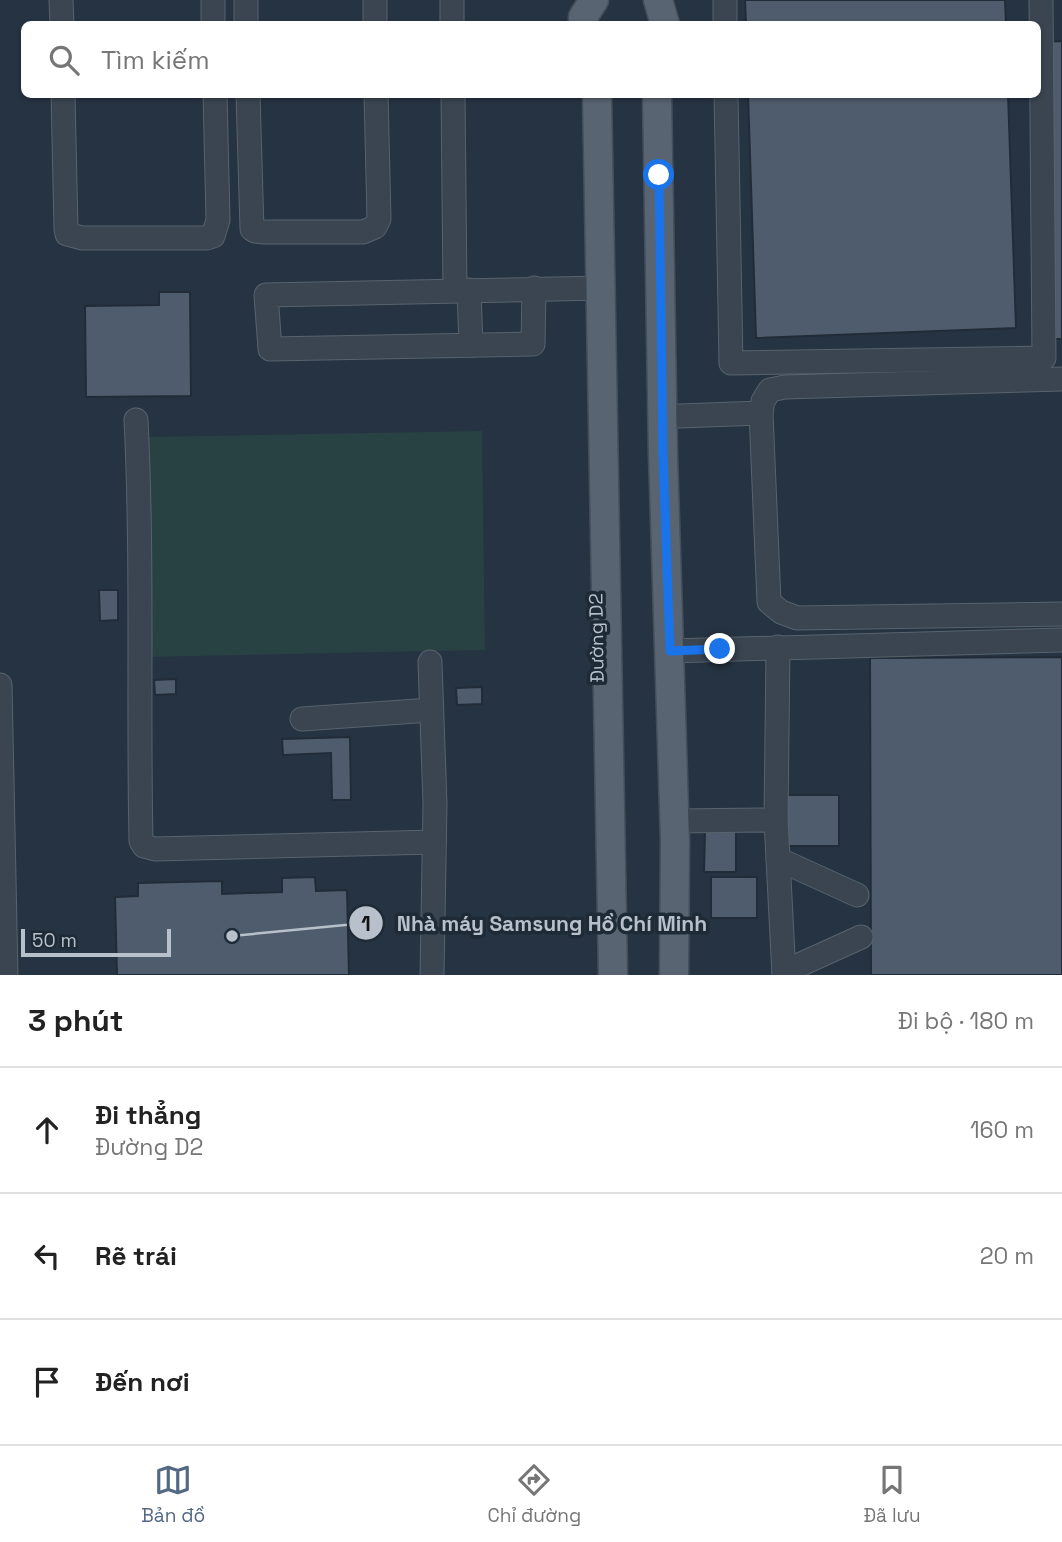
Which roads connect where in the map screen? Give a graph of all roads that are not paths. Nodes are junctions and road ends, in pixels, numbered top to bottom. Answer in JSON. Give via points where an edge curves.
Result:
{"nodes":[{"id":1,"x":61,"y":0,"type":"edge"},
{"id":2,"x":213,"y":0,"type":"edge"},
{"id":3,"x":246,"y":0,"type":"edge"},
{"id":4,"x":376,"y":0,"type":"edge"},
{"id":5,"x":452,"y":0,"type":"edge"},
{"id":6,"x":594,"y":0,"type":"edge"},
{"id":7,"x":656,"y":0,"type":"edge"},
{"id":8,"x":725,"y":0,"type":"edge"},
{"id":9,"x":1041,"y":0,"type":"edge"},
{"id":10,"x":62,"y":21,"type":"edge"},
{"id":11,"x":214,"y":21,"type":"edge"},
{"id":12,"x":246,"y":21,"type":"edge"},
{"id":13,"x":375,"y":21,"type":"edge"},
{"id":14,"x":452,"y":21,"type":"edge"},
{"id":15,"x":583,"y":21,"type":"edge"},
{"id":16,"x":595,"y":21,"type":"edge"},
{"id":17,"x":655,"y":21,"type":"edge"},
{"id":18,"x":664,"y":21,"type":"edge"},
{"id":19,"x":725,"y":21,"type":"edge"},
{"id":20,"x":63,"y":98,"type":"edge"},
{"id":21,"x":215,"y":98,"type":"edge"},
{"id":22,"x":248,"y":98,"type":"edge"},
{"id":23,"x":376,"y":98,"type":"edge"},
{"id":24,"x":453,"y":98,"type":"edge"},
{"id":25,"x":583,"y":98,"type":"edge"},
{"id":26,"x":597,"y":98,"type":"edge"},
{"id":27,"x":657,"y":98,"type":"edge"},
{"id":28,"x":674,"y":98,"type":"edge"},
{"id":29,"x":726,"y":98,"type":"edge"},
{"id":30,"x":600,"y":244,"type":"junction"},
{"id":31,"x":534,"y":288,"type":"junction"},
{"id":32,"x":601,"y":288,"type":"junction"},
{"id":33,"x":462,"y":290,"type":"junction"},
{"id":34,"x":471,"y":345,"type":"junction"},
{"id":35,"x":1062,"y":379,"type":"edge"},
{"id":36,"x":761,"y":413,"type":"junction"},
{"id":37,"x":680,"y":416,"type":"junction"},
{"id":38,"x":136,"y":420,"type":"dead end"},
{"id":39,"x":663,"y":454,"type":"junction"},
{"id":40,"x":1062,"y":614,"type":"edge"},
{"id":41,"x":1062,"y":640,"type":"edge"},
{"id":42,"x":778,"y":647,"type":"junction"},
{"id":43,"x":670,"y":651,"type":"junction"},
{"id":44,"x":429,"y":662,"type":"dead end"},
{"id":45,"x":0,"y":685,"type":"edge"},
{"id":46,"x":431,"y":710,"type":"junction"},
{"id":47,"x":302,"y":719,"type":"dead end"},
{"id":48,"x":776,"y":820,"type":"junction"},
{"id":49,"x":674,"y":821,"type":"junction"},
{"id":50,"x":1,"y":823,"type":"edge"},
{"id":51,"x":434,"y":842,"type":"junction"},
{"id":52,"x":778,"y":859,"type":"junction"},
{"id":53,"x":857,"y":895,"type":"dead end"},
{"id":54,"x":861,"y":937,"type":"dead end"},
{"id":55,"x":784,"y":974,"type":"edge"},
{"id":56,"x":6,"y":975,"type":"edge"},
{"id":57,"x":432,"y":975,"type":"edge"},
{"id":58,"x":613,"y":975,"type":"edge"},
{"id":59,"x":674,"y":975,"type":"edge"}],
"edges":[{"from":1,"to":10,"type":"lane"},
{"from":2,"to":11,"type":"lane"},
{"from":3,"to":12,"type":"lane"},
{"from":4,"to":13,"type":"lane"},
{"from":5,"to":14,"type":"lane"},
{"from":6,"to":15,"type":"main road"},
{"from":6,"to":16,"type":"main road"},
{"from":7,"to":17,"type":"main road"},
{"from":7,"to":18,"type":"main road"},
{"from":8,"to":19,"type":"lane"},
{"from":9,"to":29,"type":"lane","via":[[1044,358],[731,363]]},
{"from":20,"to":21,"type":"lane","via":[[66,229],[67,234],[82,238],[213,236],[218,220]]},
{"from":22,"to":23,"type":"lane","via":[[255,232],[363,232],[379,219]]},
{"from":24,"to":33,"type":"lane"},
{"from":25,"to":30,"type":"main road","name":"Đường D2","via":[[585,214]]},
{"from":26,"to":30,"type":"main road","name":"Đường D2"},
{"from":27,"to":39,"type":"main road"},
{"from":28,"to":37,"type":"main road"},
{"from":30,"to":32,"type":"main road","name":"Đường D2"},
{"from":31,"to":32,"type":"lane"},
{"from":31,"to":33,"type":"lane"},
{"from":31,"to":34,"type":"lane","via":[[533,344]]},
{"from":32,"to":58,"type":"main road","name":"Đường D2"},
{"from":33,"to":34,"type":"lane"},
{"from":33,"to":34,"type":"lane","via":[[266,295],[270,349]]},
{"from":35,"to":36,"type":"lane","via":[[785,387],[770,390]]},
{"from":36,"to":37,"type":"lane"},
{"from":36,"to":40,"type":"lane","via":[[769,602],[781,612],[797,618]]},
{"from":37,"to":39,"type":"main road"},
{"from":38,"to":51,"type":"lane","via":[[144,846],[182,849]]},
{"from":39,"to":43,"type":"main road"},
{"from":41,"to":42,"type":"lane"},
{"from":42,"to":43,"type":"lane"},
{"from":42,"to":48,"type":"lane"},
{"from":43,"to":49,"type":"main road"},
{"from":44,"to":46,"type":"lane"},
{"from":45,"to":50,"type":"lane"},
{"from":46,"to":47,"type":"lane"},
{"from":46,"to":51,"type":"lane"},
{"from":48,"to":49,"type":"lane"},
{"from":48,"to":52,"type":"lane"},
{"from":49,"to":59,"type":"main road"},
{"from":50,"to":56,"type":"lane"},
{"from":51,"to":57,"type":"lane"},
{"from":52,"to":53,"type":"lane"},
{"from":52,"to":55,"type":"lane"},
{"from":54,"to":55,"type":"lane"}]}
